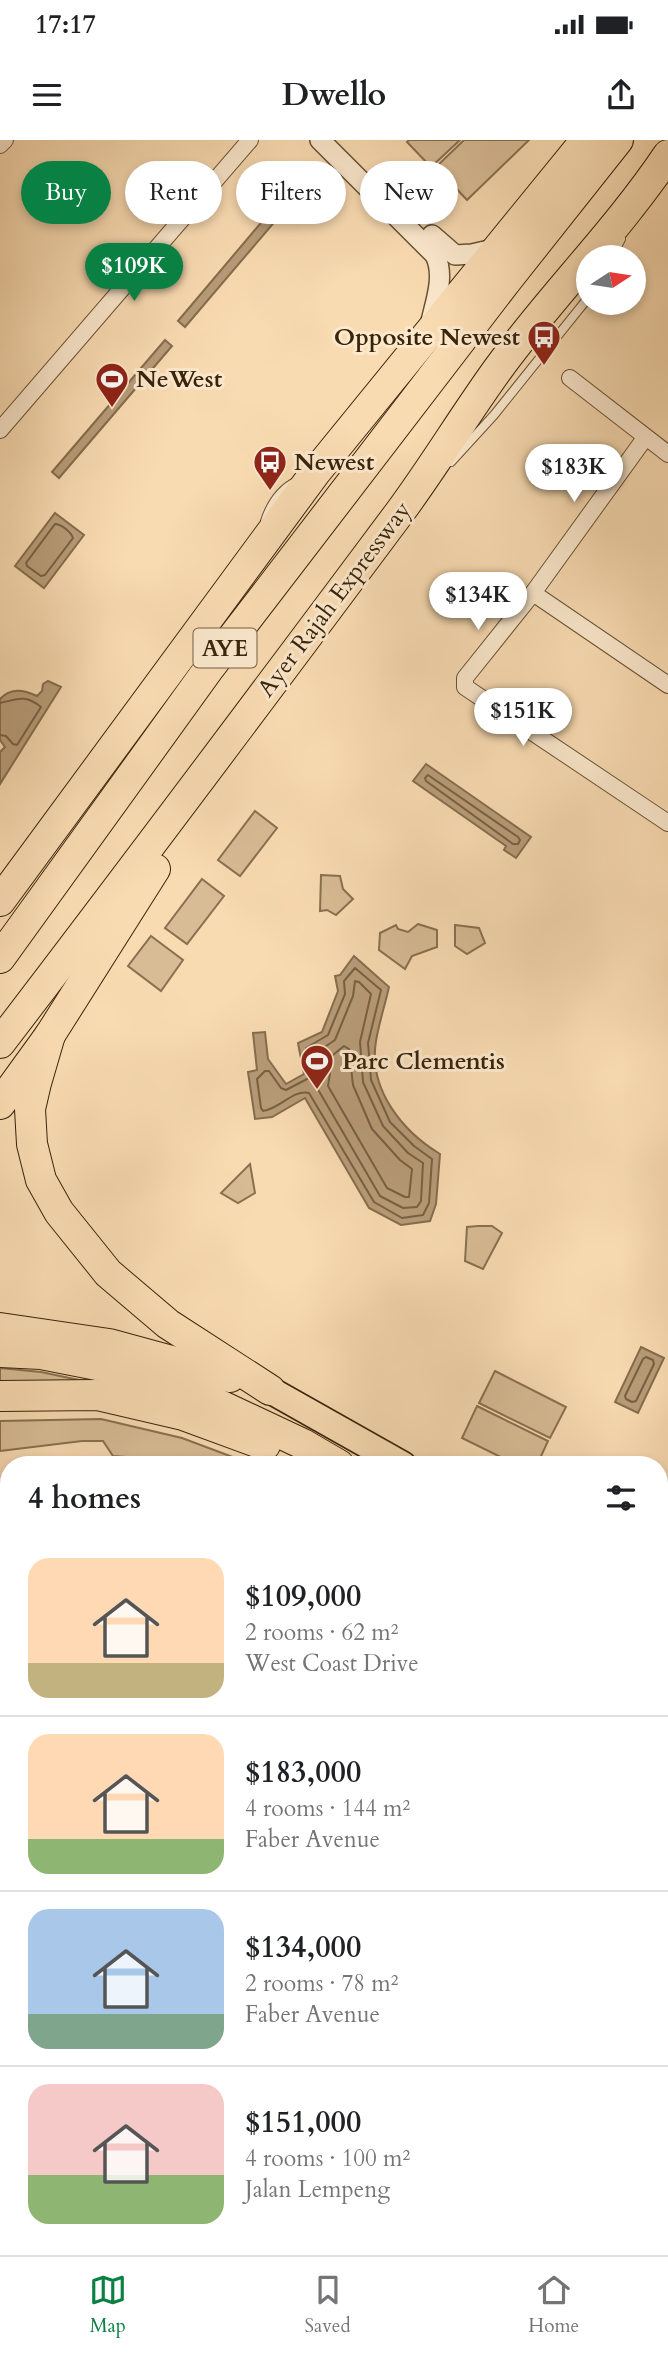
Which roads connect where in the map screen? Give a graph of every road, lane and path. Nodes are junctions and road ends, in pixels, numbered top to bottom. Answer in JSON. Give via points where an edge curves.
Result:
{"nodes":[{"id":1,"x":5,"y":140,"type":"edge"},
{"id":2,"x":250,"y":140,"type":"edge"},
{"id":3,"x":320,"y":140,"type":"edge"},
{"id":4,"x":586,"y":140,"type":"edge"},
{"id":5,"x":618,"y":140,"type":"edge"},
{"id":6,"x":0,"y":145,"type":"edge"},
{"id":7,"x":341,"y":150,"type":"edge"},
{"id":8,"x":668,"y":155,"type":"edge"},
{"id":9,"x":651,"y":180,"type":"junction"},
{"id":10,"x":628,"y":224,"type":"dead end"},
{"id":11,"x":623,"y":235,"type":"dead end"},
{"id":12,"x":618,"y":245,"type":"edge"},
{"id":13,"x":499,"y":248,"type":"junction"},
{"id":14,"x":576,"y":313,"type":"edge"},
{"id":15,"x":429,"y":331,"type":"junction"},
{"id":16,"x":569,"y":378,"type":"dead end"},
{"id":17,"x":0,"y":430,"type":"edge"},
{"id":18,"x":645,"y":438,"type":"junction"},
{"id":19,"x":668,"y":454,"type":"edge"},
{"id":20,"x":446,"y":468,"type":"dead end"},
{"id":21,"x":437,"y":476,"type":"dead end"},
{"id":22,"x":401,"y":510,"type":"junction"},
{"id":23,"x":533,"y":593,"type":"junction"},
{"id":24,"x":668,"y":685,"type":"edge"},
{"id":25,"x":668,"y":822,"type":"edge"},
{"id":26,"x":162,"y":831,"type":"junction"},
{"id":27,"x":0,"y":901,"type":"edge"},
{"id":28,"x":0,"y":958,"type":"edge"},
{"id":29,"x":50,"y":1035,"type":"junction"},
{"id":30,"x":0,"y":1043,"type":"edge"},
{"id":31,"x":0,"y":1104,"type":"edge"},
{"id":32,"x":6,"y":1340,"type":"edge"},
{"id":33,"x":270,"y":1390,"type":"junction"},
{"id":34,"x":0,"y":1396,"type":"edge"},
{"id":35,"x":291,"y":1456,"type":"edge"},
{"id":36,"x":324,"y":1456,"type":"edge"},
{"id":37,"x":386,"y":1456,"type":"edge"}],
"edges":[{"from":1,"to":6,"type":"street"},
{"from":2,"to":17,"type":"street"},
{"from":3,"to":7,"type":"street"},
{"from":4,"to":13,"type":"highway"},
{"from":5,"to":28,"type":"highway","number":"AYE","via":[[210,667]]},
{"from":7,"to":13,"type":"street","via":[[450,253]]},
{"from":7,"to":15,"type":"street","via":[[438,261],[440,278]]},
{"from":8,"to":9,"type":"highway","name":"Ayer Rajah Expressway","number":"AYE"},
{"from":9,"to":10,"type":"lane"},
{"from":9,"to":22,"type":"highway","name":"Ayer Rajah Expressway","number":"AYE","via":[[497,370]]},
{"from":11,"to":12,"type":"lane"},
{"from":13,"to":15,"type":"highway"},
{"from":14,"to":20,"type":"lane"},
{"from":15,"to":27,"type":"highway","via":[[315,473]]},
{"from":16,"to":18,"type":"street"},
{"from":18,"to":19,"type":"street"},
{"from":18,"to":23,"type":"street"},
{"from":21,"to":22,"type":"lane"},
{"from":22,"to":26,"type":"highway","name":"Ayer Rajah Expressway","number":"AYE"},
{"from":23,"to":24,"type":"street"},
{"from":23,"to":25,"type":"street","via":[[465,678],[465,687]]},
{"from":26,"to":29,"type":"highway","via":[[153,873]]},
{"from":26,"to":30,"type":"highway","name":"Ayer Rajah Expressway","number":"AYE"},
{"from":29,"to":31,"type":"highway"},
{"from":29,"to":33,"type":"highway","via":[[30,1110],[41,1180],[59,1212],[108,1273],[168,1324]]},
{"from":32,"to":33,"type":"highway","via":[[109,1344]]},
{"from":32,"to":36,"type":"highway","via":[[41,1354],[190,1391]]},
{"from":33,"to":37,"type":"main road"},
{"from":34,"to":35,"type":"highway","via":[[97,1395],[183,1415]]}]}
